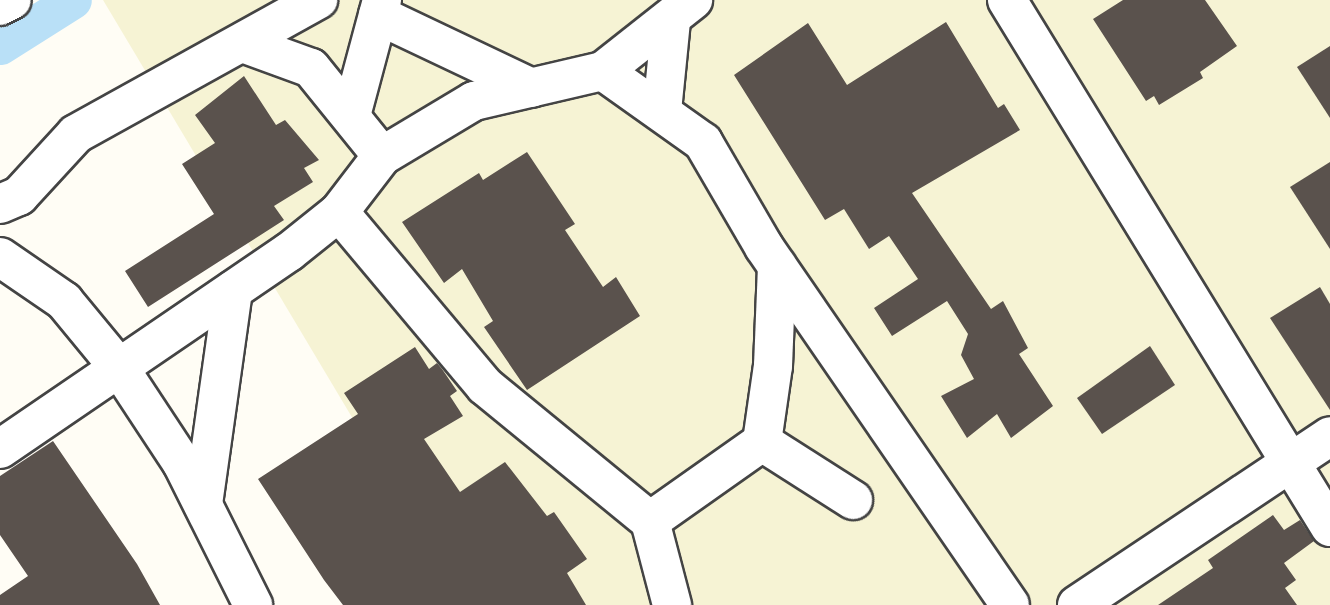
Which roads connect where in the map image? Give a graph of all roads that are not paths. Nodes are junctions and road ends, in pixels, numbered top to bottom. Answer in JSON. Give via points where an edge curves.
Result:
{"nodes":[{"id":1,"x":12,"y":0,"type":"edge"},
{"id":2,"x":318,"y":0,"type":"edge"},
{"id":3,"x":1007,"y":0,"type":"edge"},
{"id":4,"x":0,"y":6,"type":"edge"},
{"id":5,"x":380,"y":8,"type":"edge"},
{"id":6,"x":682,"y":10,"type":"edge"},
{"id":7,"x":245,"y":44,"type":"junction"},
{"id":8,"x":603,"y":71,"type":"junction"},
{"id":9,"x":532,"y":88,"type":"junction"},
{"id":10,"x":662,"y":111,"type":"junction"},
{"id":11,"x":352,"y":112,"type":"junction"},
{"id":12,"x":382,"y":156,"type":"junction"},
{"id":13,"x":0,"y":204,"type":"edge"},
{"id":14,"x":339,"y":212,"type":"junction"},
{"id":15,"x":0,"y":257,"type":"edge"},
{"id":16,"x":777,"y":266,"type":"junction"},
{"id":17,"x":233,"y":290,"type":"junction"},
{"id":18,"x":120,"y":369,"type":"junction"},
{"id":19,"x":1330,"y":436,"type":"edge"},
{"id":20,"x":762,"y":442,"type":"junction"},
{"id":21,"x":0,"y":449,"type":"edge"},
{"id":22,"x":1289,"y":464,"type":"junction"},
{"id":23,"x":853,"y":500,"type":"dead end"},
{"id":24,"x":204,"y":504,"type":"junction"},
{"id":25,"x":650,"y":521,"type":"junction"},
{"id":26,"x":1330,"y":527,"type":"edge"},
{"id":27,"x":253,"y":605,"type":"edge"},
{"id":28,"x":672,"y":605,"type":"edge"},
{"id":29,"x":1010,"y":605,"type":"edge"},
{"id":30,"x":1077,"y":605,"type":"edge"}],
"edges":[{"from":1,"to":4,"type":"street"},
{"from":2,"to":7,"type":"street"},
{"from":3,"to":22,"type":"street"},
{"from":5,"to":9,"type":"street"},
{"from":5,"to":11,"type":"street"},
{"from":6,"to":8,"type":"street"},
{"from":6,"to":10,"type":"street"},
{"from":7,"to":11,"type":"street","via":[[311,68]]},
{"from":7,"to":13,"type":"street","via":[[76,134],[19,196]]},
{"from":8,"to":9,"type":"street"},
{"from":8,"to":10,"type":"street"},
{"from":9,"to":12,"type":"street","via":[[474,101]]},
{"from":10,"to":16,"type":"street","via":[[703,142]]},
{"from":11,"to":12,"type":"street"},
{"from":12,"to":14,"type":"street"},
{"from":14,"to":17,"type":"street"},
{"from":14,"to":25,"type":"street","via":[[485,386]]},
{"from":15,"to":18,"type":"street","via":[[64,301]]},
{"from":16,"to":20,"type":"street","via":[[773,366]]},
{"from":16,"to":29,"type":"street"},
{"from":17,"to":18,"type":"street"},
{"from":17,"to":24,"type":"street"},
{"from":18,"to":21,"type":"street"},
{"from":18,"to":24,"type":"street"},
{"from":19,"to":22,"type":"street"},
{"from":20,"to":23,"type":"street"},
{"from":20,"to":25,"type":"street"},
{"from":22,"to":26,"type":"street"},
{"from":22,"to":30,"type":"street"},
{"from":24,"to":27,"type":"street"},
{"from":25,"to":28,"type":"street"}]}
